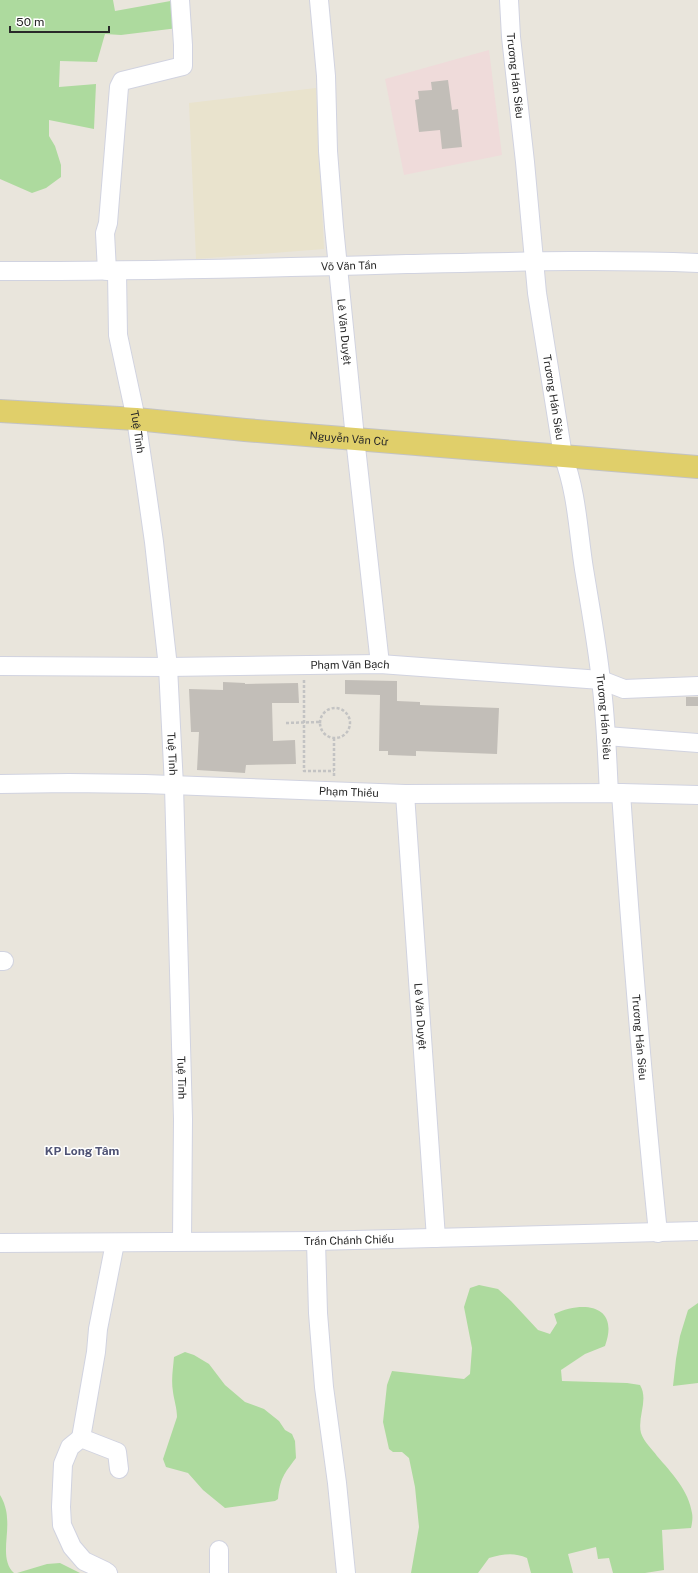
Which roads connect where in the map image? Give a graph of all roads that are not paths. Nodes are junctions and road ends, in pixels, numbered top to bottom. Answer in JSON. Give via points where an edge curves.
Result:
{"nodes":[{"id":1,"x":180,"y":0,"type":"edge"},
{"id":2,"x":319,"y":0,"type":"edge"},
{"id":3,"x":509,"y":0,"type":"edge"},
{"id":4,"x":533,"y":261,"type":"junction"},
{"id":5,"x":698,"y":263,"type":"edge"},
{"id":6,"x":338,"y":266,"type":"junction"},
{"id":7,"x":0,"y":271,"type":"edge"},
{"id":8,"x":112,"y":272,"type":"junction"},
{"id":9,"x":0,"y":412,"type":"edge"},
{"id":10,"x":136,"y":419,"type":"junction"},
{"id":11,"x":354,"y":438,"type":"junction"},
{"id":12,"x":563,"y":456,"type":"junction"},
{"id":13,"x":698,"y":467,"type":"edge"},
{"id":14,"x":380,"y":664,"type":"junction"},
{"id":15,"x":0,"y":666,"type":"edge"},
{"id":16,"x":168,"y":668,"type":"junction"},
{"id":17,"x":601,"y":680,"type":"junction"},
{"id":18,"x":698,"y":686,"type":"edge"},
{"id":19,"x":606,"y":736,"type":"junction"},
{"id":20,"x":698,"y":743,"type":"edge"},
{"id":21,"x":0,"y":784,"type":"edge"},
{"id":22,"x":174,"y":786,"type":"junction"},
{"id":23,"x":615,"y":793,"type":"junction"},
{"id":24,"x":405,"y":794,"type":"junction"},
{"id":25,"x":698,"y":795,"type":"edge"},
{"id":26,"x":698,"y":1232,"type":"edge"},
{"id":27,"x":658,"y":1233,"type":"junction"},
{"id":28,"x":436,"y":1238,"type":"junction"},
{"id":29,"x":182,"y":1241,"type":"junction"},
{"id":30,"x":316,"y":1241,"type":"junction"},
{"id":31,"x":0,"y":1243,"type":"edge"},
{"id":32,"x":115,"y":1243,"type":"junction"},
{"id":33,"x":81,"y":1438,"type":"junction"},
{"id":34,"x":119,"y":1469,"type":"dead end"},
{"id":35,"x":219,"y":1550,"type":"dead end"},
{"id":36,"x":108,"y":1573,"type":"edge"},
{"id":37,"x":219,"y":1573,"type":"edge"},
{"id":38,"x":346,"y":1573,"type":"edge"}],
"edges":[{"from":1,"to":8,"type":"street","name":"Tuệ Tĩnh","via":[[182,66],[122,81],[119,87],[108,223],[105,233]]},
{"from":2,"to":6,"type":"street","name":"Lê Văn Duyệt"},
{"from":3,"to":4,"type":"street","name":"Trương Hán Siêu"},
{"from":4,"to":5,"type":"street","name":"Võ Văn Tần"},
{"from":4,"to":6,"type":"street","name":"Võ Văn Tần"},
{"from":4,"to":12,"type":"street","name":"Trương Hán Siêu"},
{"from":6,"to":8,"type":"street","name":"Võ Văn Tần"},
{"from":6,"to":11,"type":"street","name":"Lê Văn Duyệt"},
{"from":7,"to":8,"type":"street","name":"Võ Văn Tần"},
{"from":8,"to":10,"type":"street","name":"Tuệ Tĩnh","via":[[118,335]]},
{"from":9,"to":10,"type":"main road","name":"Nguyễn Văn Cừ"},
{"from":10,"to":11,"type":"main road","name":"Nguyễn Văn Cừ"},
{"from":10,"to":16,"type":"street","name":"Tuệ Tĩnh","via":[[154,542]]},
{"from":11,"to":12,"type":"main road","name":"Nguyễn Văn Cừ"},
{"from":11,"to":14,"type":"street","name":"Lê Văn Duyệt"},
{"from":12,"to":13,"type":"main road","name":"Nguyễn Văn Cừ"},
{"from":12,"to":17,"type":"street","name":"Trương Hán Siêu","via":[[574,494]]},
{"from":14,"to":16,"type":"street","name":"Phạm Văn Bạch"},
{"from":14,"to":17,"type":"street","name":"Phạm Văn Bạch"},
{"from":15,"to":16,"type":"street","name":"Phạm Văn Bạch"},
{"from":16,"to":22,"type":"street","name":"Tuệ Tĩnh"},
{"from":17,"to":18,"type":"street","name":"Phạm Văn Bạch","via":[[624,689]]},
{"from":17,"to":19,"type":"street","name":"Trương Hán Siêu"},
{"from":19,"to":20,"type":"street"},
{"from":19,"to":23,"type":"street","name":"Trương Hán Siêu"},
{"from":21,"to":22,"type":"street","name":"Phạm Thiều"},
{"from":22,"to":24,"type":"street","name":"Phạm Thiều"},
{"from":22,"to":29,"type":"street","name":"Tuệ Tĩnh","via":[[183,1119]]},
{"from":23,"to":24,"type":"street","name":"Phạm Thiều"},
{"from":23,"to":25,"type":"street","name":"Phạm Thiều"},
{"from":23,"to":27,"type":"street","name":"Trương Hán Siêu"},
{"from":24,"to":28,"type":"street","name":"Lê Văn Duyệt"},
{"from":26,"to":27,"type":"street","name":"Trần Chánh Chiếu"},
{"from":27,"to":28,"type":"street","name":"Trần Chánh Chiếu"},
{"from":28,"to":30,"type":"street","name":"Trần Chánh Chiếu"},
{"from":29,"to":30,"type":"street","name":"Trần Chánh Chiếu"},
{"from":29,"to":32,"type":"street","name":"Trần Chánh Chiếu"},
{"from":30,"to":38,"type":"street","via":[[324,1387]]},
{"from":31,"to":32,"type":"street","name":"Trần Chánh Chiếu"},
{"from":32,"to":33,"type":"street","via":[[98,1328]]},
{"from":33,"to":34,"type":"street","via":[[117,1452]]},
{"from":33,"to":36,"type":"street","via":[[70,1447],[63,1464],[62,1525],[72,1547],[84,1561]]},
{"from":35,"to":37,"type":"street"}]}
